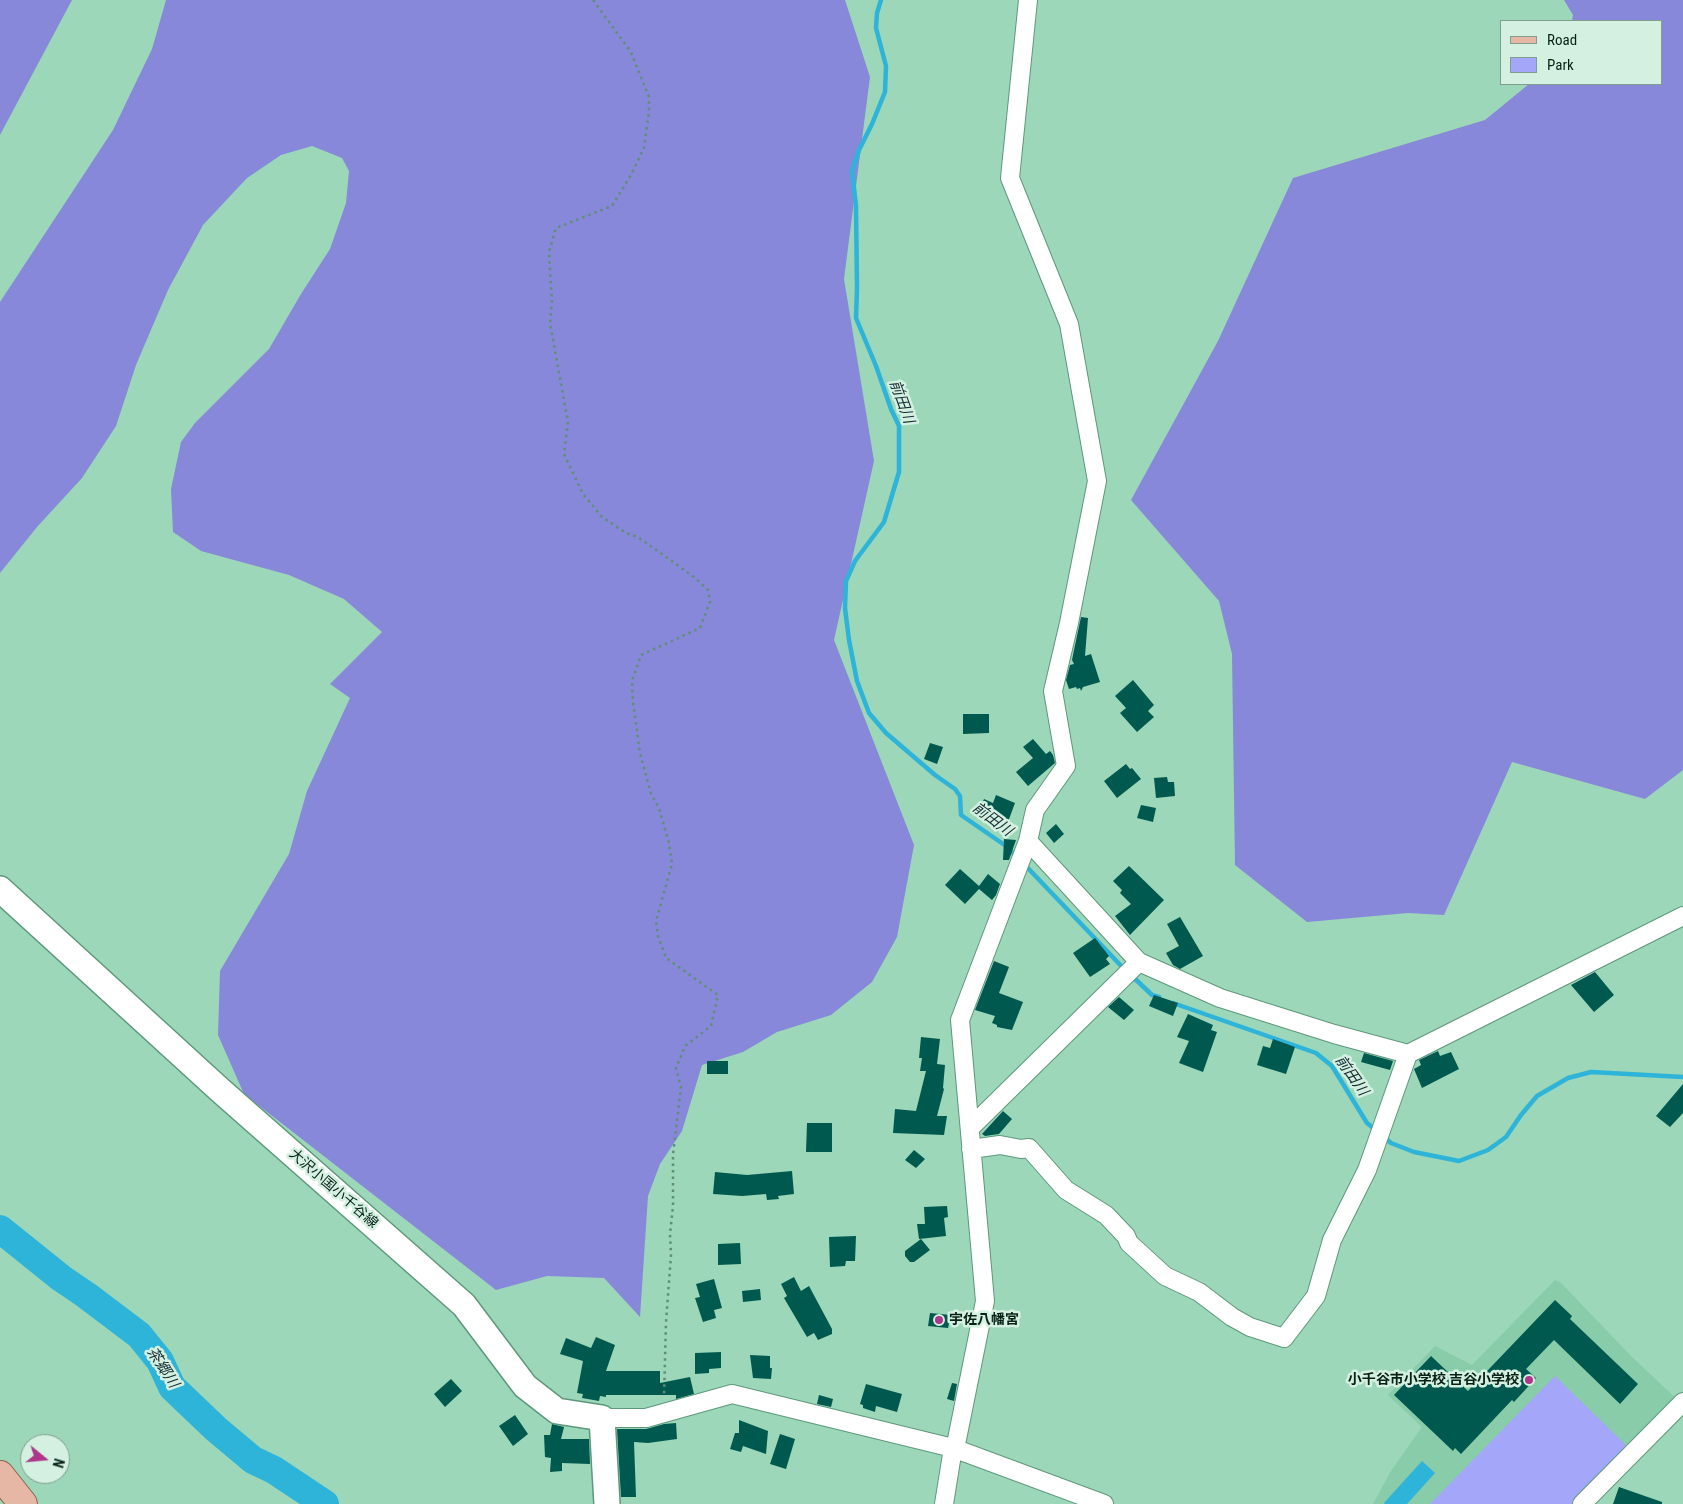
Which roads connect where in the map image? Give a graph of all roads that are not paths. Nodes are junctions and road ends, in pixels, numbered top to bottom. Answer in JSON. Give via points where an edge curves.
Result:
{"nodes":[{"id":1,"x":1028,"y":0,"type":"edge"},
{"id":2,"x":1028,"y":841,"type":"junction"},
{"id":3,"x":0,"y":889,"type":"edge"},
{"id":4,"x":1683,"y":916,"type":"edge"},
{"id":5,"x":1139,"y":962,"type":"junction"},
{"id":6,"x":1408,"y":1054,"type":"junction"},
{"id":7,"x":970,"y":1128,"type":"junction"},
{"id":8,"x":970,"y":1149,"type":"junction"},
{"id":9,"x":1683,"y":1402,"type":"edge"},
{"id":10,"x":602,"y":1418,"type":"junction"},
{"id":11,"x":954,"y":1449,"type":"junction"},
{"id":12,"x":0,"y":1476,"type":"edge"},
{"id":13,"x":23,"y":1504,"type":"edge"},
{"id":14,"x":607,"y":1504,"type":"edge"},
{"id":15,"x":944,"y":1504,"type":"edge"},
{"id":16,"x":1104,"y":1504,"type":"edge"},
{"id":17,"x":1582,"y":1504,"type":"edge"}],
"edges":[{"from":1,"to":2,"type":"street","via":[[1010,178],[1069,324],[1097,481],[1053,691],[1066,766],[1035,810]]},
{"from":2,"to":5,"type":"street"},
{"from":2,"to":7,"type":"street","via":[[960,1020]]},
{"from":3,"to":10,"type":"main road","name":"大沢小国小千谷線","via":[[220,1090],[464,1305],[525,1386],[557,1411]]},
{"from":4,"to":6,"type":"street"},
{"from":5,"to":6,"type":"street","via":[[1220,998]]},
{"from":5,"to":7,"type":"street"},
{"from":6,"to":8,"type":"street","via":[[1367,1170],[1332,1240],[1316,1296],[1284,1338],[1250,1327],[1199,1292],[1165,1276],[1129,1244],[1126,1236],[1106,1216],[1066,1190],[1029,1148],[1000,1145]]},
{"from":7,"to":8,"type":"street"},
{"from":8,"to":11,"type":"street","via":[[985,1301]]},
{"from":9,"to":17,"type":"street"},
{"from":10,"to":11,"type":"street","via":[[646,1418],[732,1394]]},
{"from":10,"to":14,"type":"main road"},
{"from":11,"to":15,"type":"street"},
{"from":11,"to":16,"type":"street"},
{"from":12,"to":13,"type":"main road"}]}
